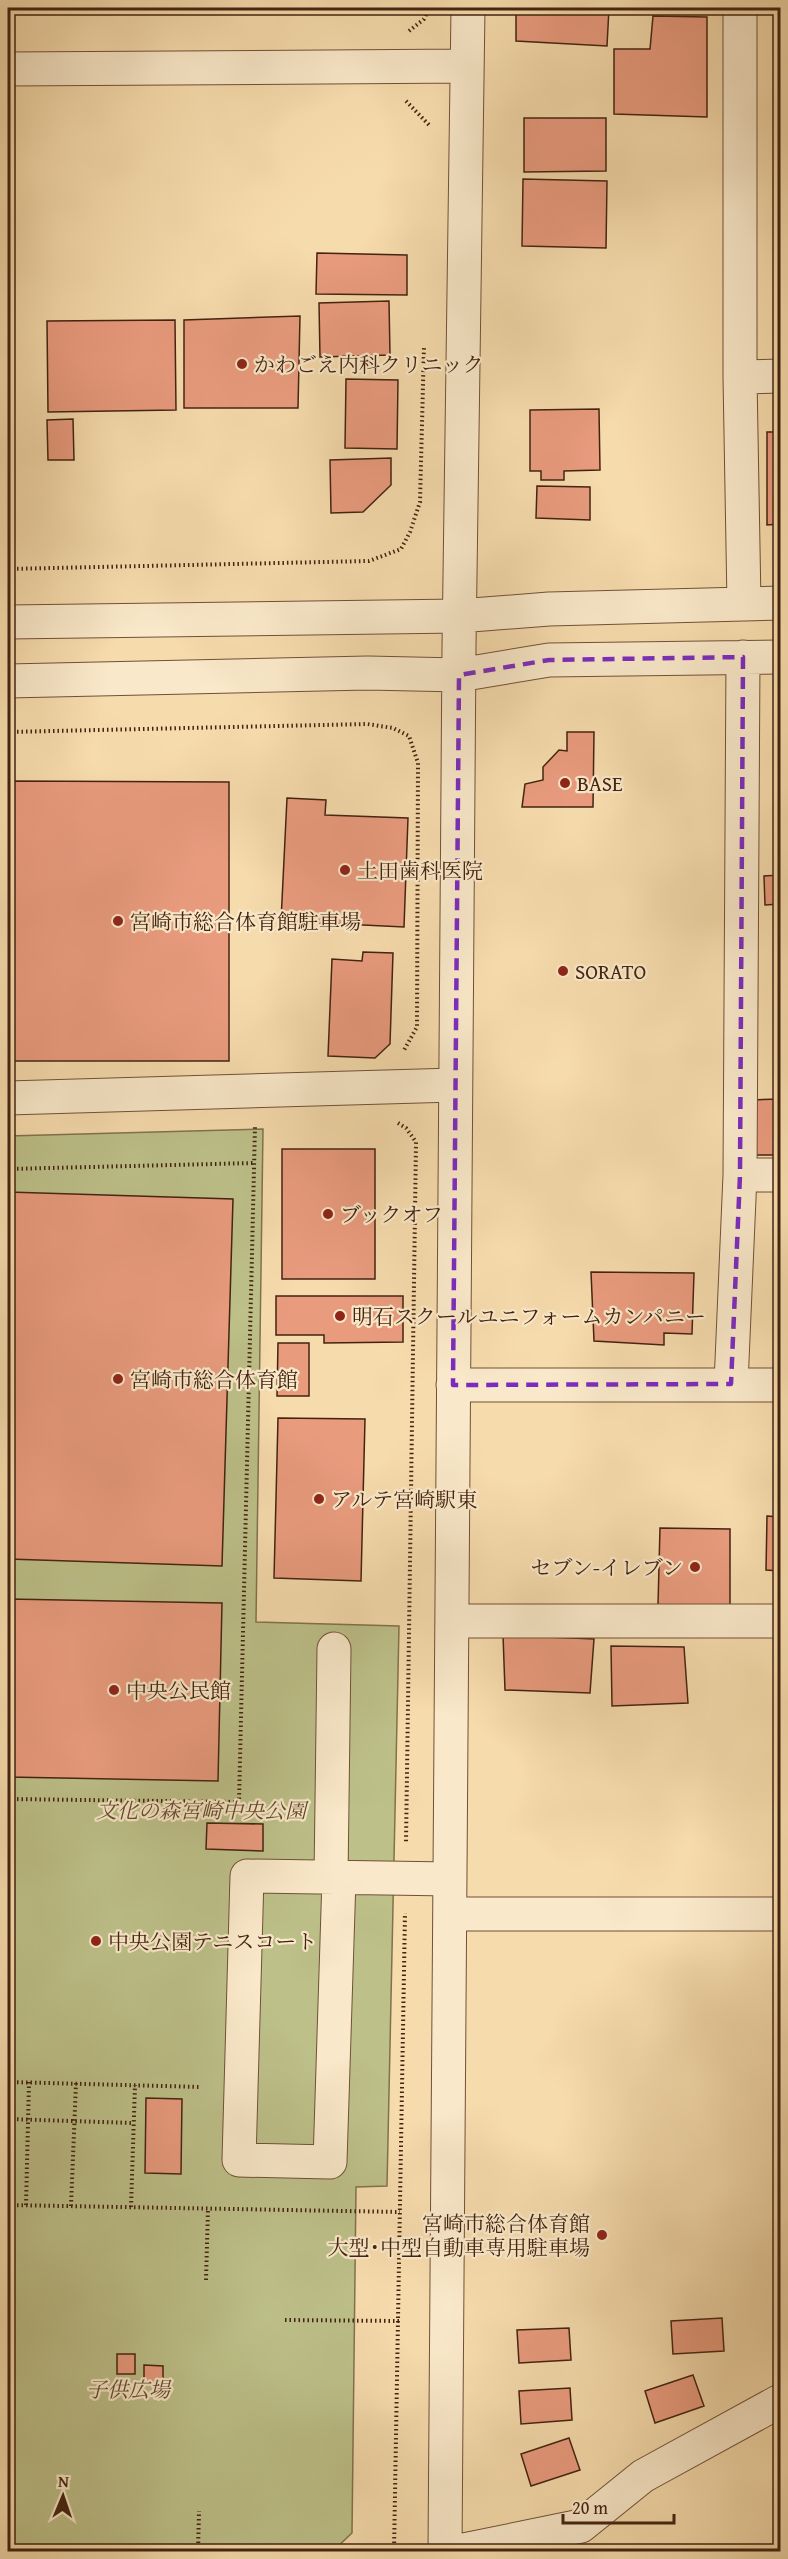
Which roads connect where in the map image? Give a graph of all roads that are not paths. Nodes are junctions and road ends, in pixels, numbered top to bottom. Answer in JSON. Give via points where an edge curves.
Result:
{"nodes":[{"id":1,"x":468,"y":8,"type":"edge"},
{"id":2,"x":740,"y":8,"type":"edge"},
{"id":3,"x":466,"y":66,"type":"junction"},
{"id":4,"x":8,"y":69,"type":"edge"},
{"id":5,"x":780,"y":376,"type":"edge"},
{"id":6,"x":740,"y":377,"type":"junction"},
{"id":7,"x":744,"y":603,"type":"junction"},
{"id":8,"x":780,"y":603,"type":"edge"},
{"id":9,"x":459,"y":616,"type":"junction"},
{"id":10,"x":8,"y":622,"type":"edge"},
{"id":11,"x":743,"y":657,"type":"junction"},
{"id":12,"x":780,"y":657,"type":"edge"},
{"id":13,"x":459,"y":675,"type":"junction"},
{"id":14,"x":8,"y":681,"type":"edge"},
{"id":15,"x":456,"y":1085,"type":"junction"},
{"id":16,"x":8,"y":1098,"type":"edge"},
{"id":17,"x":740,"y":1175,"type":"junction"},
{"id":18,"x":780,"y":1175,"type":"edge"},
{"id":19,"x":731,"y":1384,"type":"junction"},
{"id":20,"x":453,"y":1385,"type":"junction"},
{"id":21,"x":780,"y":1386,"type":"edge"},
{"id":22,"x":452,"y":1621,"type":"junction"},
{"id":23,"x":780,"y":1621,"type":"edge"},
{"id":24,"x":334,"y":1649,"type":"dead end"},
{"id":25,"x":335,"y":1878,"type":"junction"},
{"id":26,"x":450,"y":1879,"type":"junction"},
{"id":27,"x":450,"y":1914,"type":"junction"},
{"id":28,"x":780,"y":1914,"type":"edge"},
{"id":29,"x":780,"y":2401,"type":"edge"},
{"id":30,"x":445,"y":2552,"type":"edge"},
{"id":31,"x":454,"y":2552,"type":"edge"}],
"edges":[{"from":1,"to":3,"type":"street"},
{"from":2,"to":6,"type":"street"},
{"from":3,"to":4,"type":"street"},
{"from":3,"to":9,"type":"street"},
{"from":5,"to":6,"type":"street"},
{"from":6,"to":7,"type":"street"},
{"from":7,"to":8,"type":"street"},
{"from":7,"to":9,"type":"street"},
{"from":9,"to":10,"type":"street"},
{"from":9,"to":13,"type":"street"},
{"from":11,"to":12,"type":"street"},
{"from":11,"to":13,"type":"street","via":[[549,660]]},
{"from":11,"to":17,"type":"street"},
{"from":13,"to":14,"type":"street","via":[[368,673]]},
{"from":13,"to":15,"type":"street"},
{"from":15,"to":16,"type":"street"},
{"from":15,"to":20,"type":"street"},
{"from":17,"to":18,"type":"street"},
{"from":17,"to":19,"type":"street"},
{"from":19,"to":20,"type":"street"},
{"from":19,"to":21,"type":"street"},
{"from":20,"to":22,"type":"street"},
{"from":22,"to":23,"type":"street"},
{"from":22,"to":26,"type":"street"},
{"from":24,"to":25,"type":"street"},
{"from":25,"to":25,"type":"street","via":[[247,1876],[239,2160],[330,2162]]},
{"from":25,"to":26,"type":"street"},
{"from":26,"to":27,"type":"street"},
{"from":27,"to":28,"type":"street"},
{"from":27,"to":30,"type":"street"},
{"from":29,"to":31,"type":"street","via":[[643,2476],[581,2526]]}]}
